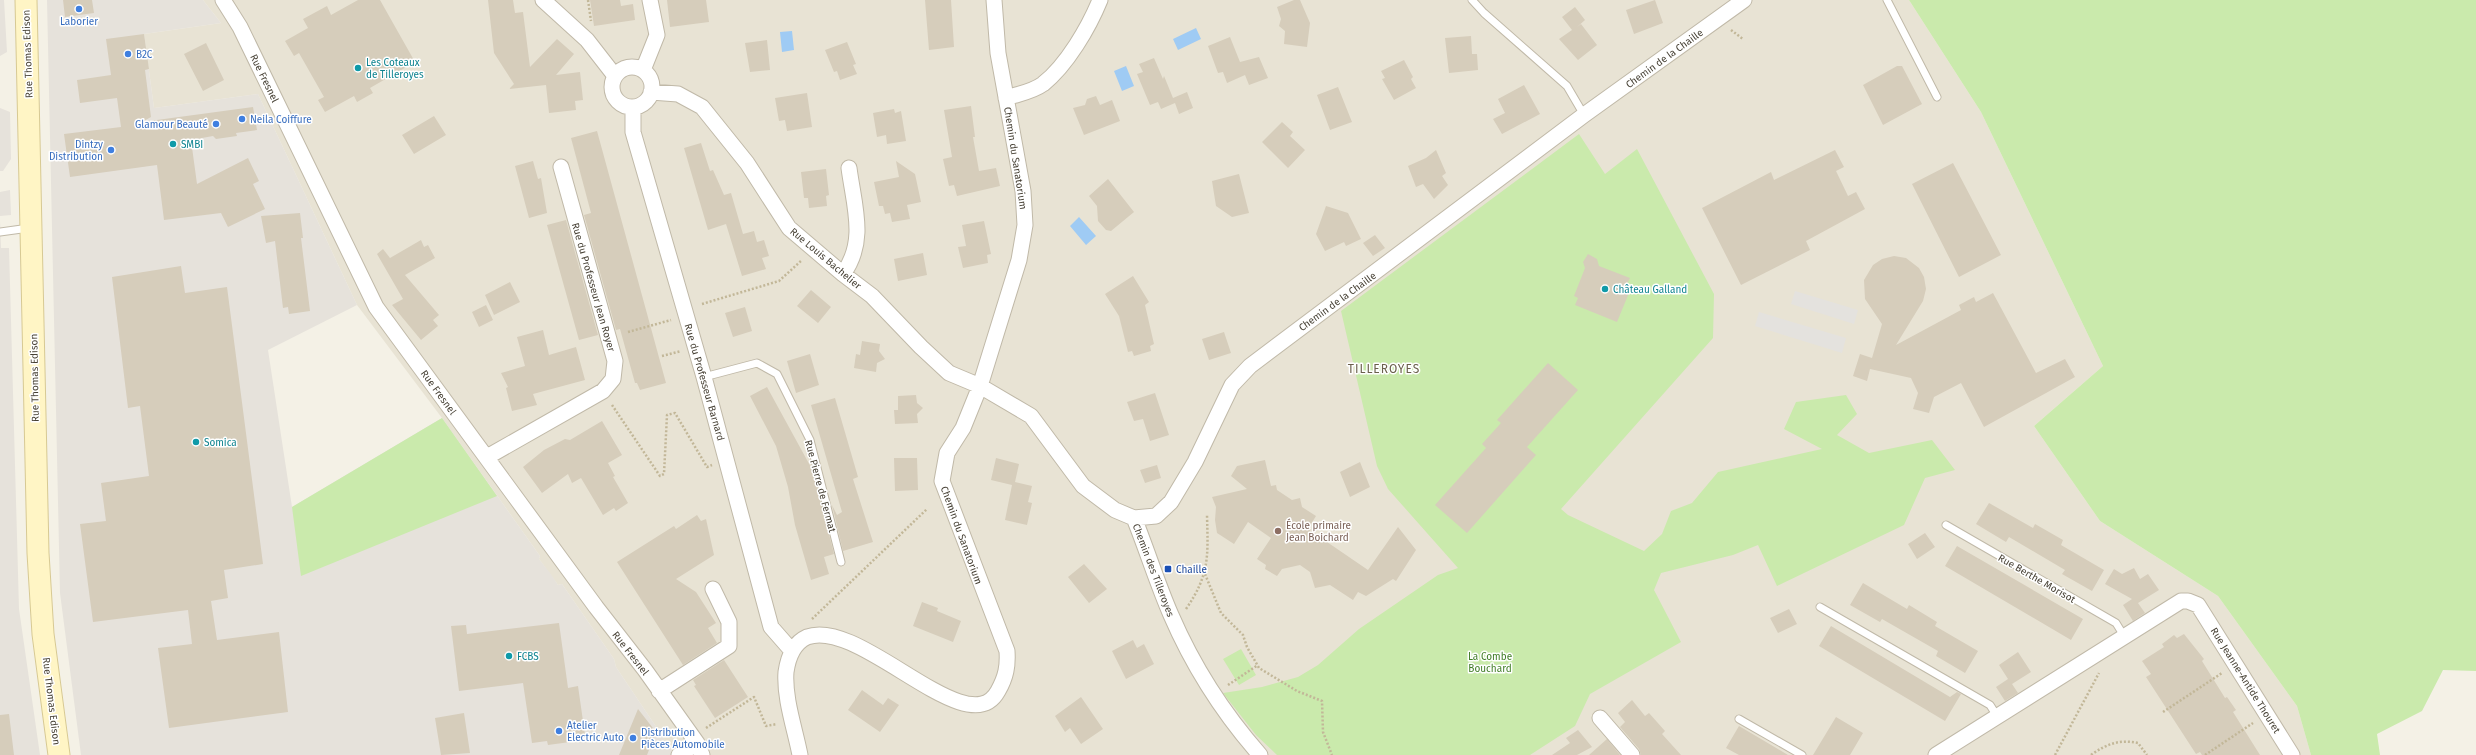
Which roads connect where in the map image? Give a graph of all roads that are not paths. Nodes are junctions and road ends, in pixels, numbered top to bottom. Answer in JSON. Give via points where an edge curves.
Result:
{"nodes":[{"id":1,"x":26,"y":0,"type":"edge"},
{"id":2,"x":223,"y":0,"type":"edge"},
{"id":3,"x":543,"y":0,"type":"edge"},
{"id":4,"x":650,"y":0,"type":"edge"},
{"id":5,"x":994,"y":0,"type":"edge"},
{"id":6,"x":1100,"y":0,"type":"edge"},
{"id":7,"x":1472,"y":0,"type":"edge"},
{"id":8,"x":1744,"y":0,"type":"edge"},
{"id":9,"x":1887,"y":0,"type":"edge"},
{"id":10,"x":643,"y":70,"type":"junction"},
{"id":11,"x":615,"y":76,"type":"junction"},
{"id":12,"x":651,"y":92,"type":"junction"},
{"id":13,"x":1938,"y":97,"type":"dead end"},
{"id":14,"x":1006,"y":98,"type":"junction"},
{"id":15,"x":633,"y":107,"type":"junction"},
{"id":16,"x":1584,"y":114,"type":"junction"},
{"id":17,"x":561,"y":167,"type":"dead end"},
{"id":18,"x":849,"y":168,"type":"dead end"},
{"id":19,"x":32,"y":228,"type":"junction"},
{"id":20,"x":0,"y":232,"type":"edge"},
{"id":21,"x":843,"y":274,"type":"junction"},
{"id":22,"x":704,"y":377,"type":"junction"},
{"id":23,"x":980,"y":386,"type":"junction"},
{"id":24,"x":487,"y":457,"type":"junction"},
{"id":25,"x":1134,"y":518,"type":"junction"},
{"id":26,"x":1946,"y":525,"type":"dead end"},
{"id":27,"x":841,"y":562,"type":"dead end"},
{"id":28,"x":713,"y":589,"type":"dead end"},
{"id":29,"x":1820,"y":607,"type":"dead end"},
{"id":30,"x":2124,"y":636,"type":"junction"},
{"id":31,"x":792,"y":651,"type":"junction"},
{"id":32,"x":659,"y":691,"type":"junction"},
{"id":33,"x":1997,"y":716,"type":"junction"},
{"id":34,"x":1600,"y":718,"type":"dead end"},
{"id":35,"x":1738,"y":719,"type":"dead end"},
{"id":36,"x":697,"y":745,"type":"edge"},
{"id":37,"x":59,"y":755,"type":"edge"},
{"id":38,"x":680,"y":755,"type":"edge"},
{"id":39,"x":800,"y":755,"type":"edge"},
{"id":40,"x":1260,"y":755,"type":"edge"},
{"id":41,"x":1632,"y":755,"type":"edge"},
{"id":42,"x":1802,"y":755,"type":"edge"},
{"id":43,"x":1936,"y":755,"type":"edge"},
{"id":44,"x":2292,"y":755,"type":"edge"}],
"edges":[{"from":1,"to":19,"type":"street","name":"Rue Thomas Edison"},
{"from":2,"to":24,"type":"street","name":"Rue Fresnel","via":[[240,27],[376,307]]},
{"from":3,"to":11,"type":"street","via":[[587,40]]},
{"from":4,"to":10,"type":"street","via":[[658,35]]},
{"from":5,"to":14,"type":"street","name":"Chemin du Sanatorium","via":[[998,53]]},
{"from":6,"to":14,"type":"street","via":[[1084,33],[1043,84]]},
{"from":7,"to":16,"type":"lane","via":[[1567,86]]},
{"from":8,"to":16,"type":"street","name":"Chemin de la Chaille"},
{"from":9,"to":13,"type":"lane"},
{"from":10,"to":11,"type":"street","via":[[631,66]]},
{"from":10,"to":12,"type":"street","via":[[651,80]]},
{"from":11,"to":15,"type":"street","via":[[612,88],[616,99]]},
{"from":12,"to":15,"type":"street","via":[[645,102]]},
{"from":12,"to":21,"type":"street","name":"Rue Louis Bachelier","via":[[678,94],[702,107],[747,163],[789,228]]},
{"from":14,"to":23,"type":"street","name":"Chemin du Sanatorium","via":[[1023,191],[1025,225],[1019,260]]},
{"from":15,"to":22,"type":"street","name":"Rue du Professeur Barnard","via":[[633,132]]},
{"from":16,"to":25,"type":"street","name":"Chemin de la Chaille","via":[[1250,366],[1232,385],[1196,462],[1171,502],[1156,516]]},
{"from":17,"to":24,"type":"street","name":"Rue du Professeur Jean Royer","via":[[615,361],[613,379],[603,391]]},
{"from":18,"to":21,"type":"street","via":[[858,230],[853,260]]},
{"from":19,"to":20,"type":"lane"},
{"from":19,"to":37,"type":"street","name":"Rue Thomas Edison","via":[[38,553],[43,634]]},
{"from":21,"to":23,"type":"street","name":"Rue Louis Bachelier","via":[[872,296],[949,372]]},
{"from":22,"to":27,"type":"lane","name":"Rue Pierre de Fermat","via":[[757,363],[776,374],[810,440]]},
{"from":22,"to":31,"type":"street","name":"Rue du Professeur Barnard","via":[[771,627]]},
{"from":23,"to":25,"type":"street","name":"Chemin des Tilleroyes","via":[[1031,416],[1083,486],[1114,510]]},
{"from":23,"to":31,"type":"street","name":"Chemin du Sanatorium","via":[[963,428],[947,453],[942,481],[1007,651],[1008,664],[1004,680],[996,695],[986,703],[973,706],[958,702],[852,642],[827,635],[815,634],[801,640]]},
{"from":24,"to":32,"type":"street","name":"Rue Fresnel"},
{"from":25,"to":40,"type":"street","name":"Chemin des Tilleroyes","via":[[1171,615],[1208,688]]},
{"from":26,"to":30,"type":"lane","name":"Rue Berthe Morisot","via":[[2116,623]]},
{"from":28,"to":32,"type":"street","via":[[729,622],[729,646]]},
{"from":29,"to":33,"type":"lane","via":[[1990,705]]},
{"from":30,"to":33,"type":"street"},
{"from":30,"to":44,"type":"street","name":"Rue Jeanne-Antide Thouret","via":[[2180,601],[2198,605]]},
{"from":31,"to":39,"type":"street","via":[[786,671]]},
{"from":32,"to":36,"type":"street","name":"Rue Fresnel"},
{"from":33,"to":43,"type":"street"},
{"from":34,"to":41,"type":"street"},
{"from":35,"to":42,"type":"lane"},
{"from":36,"to":38,"type":"street"}]}
